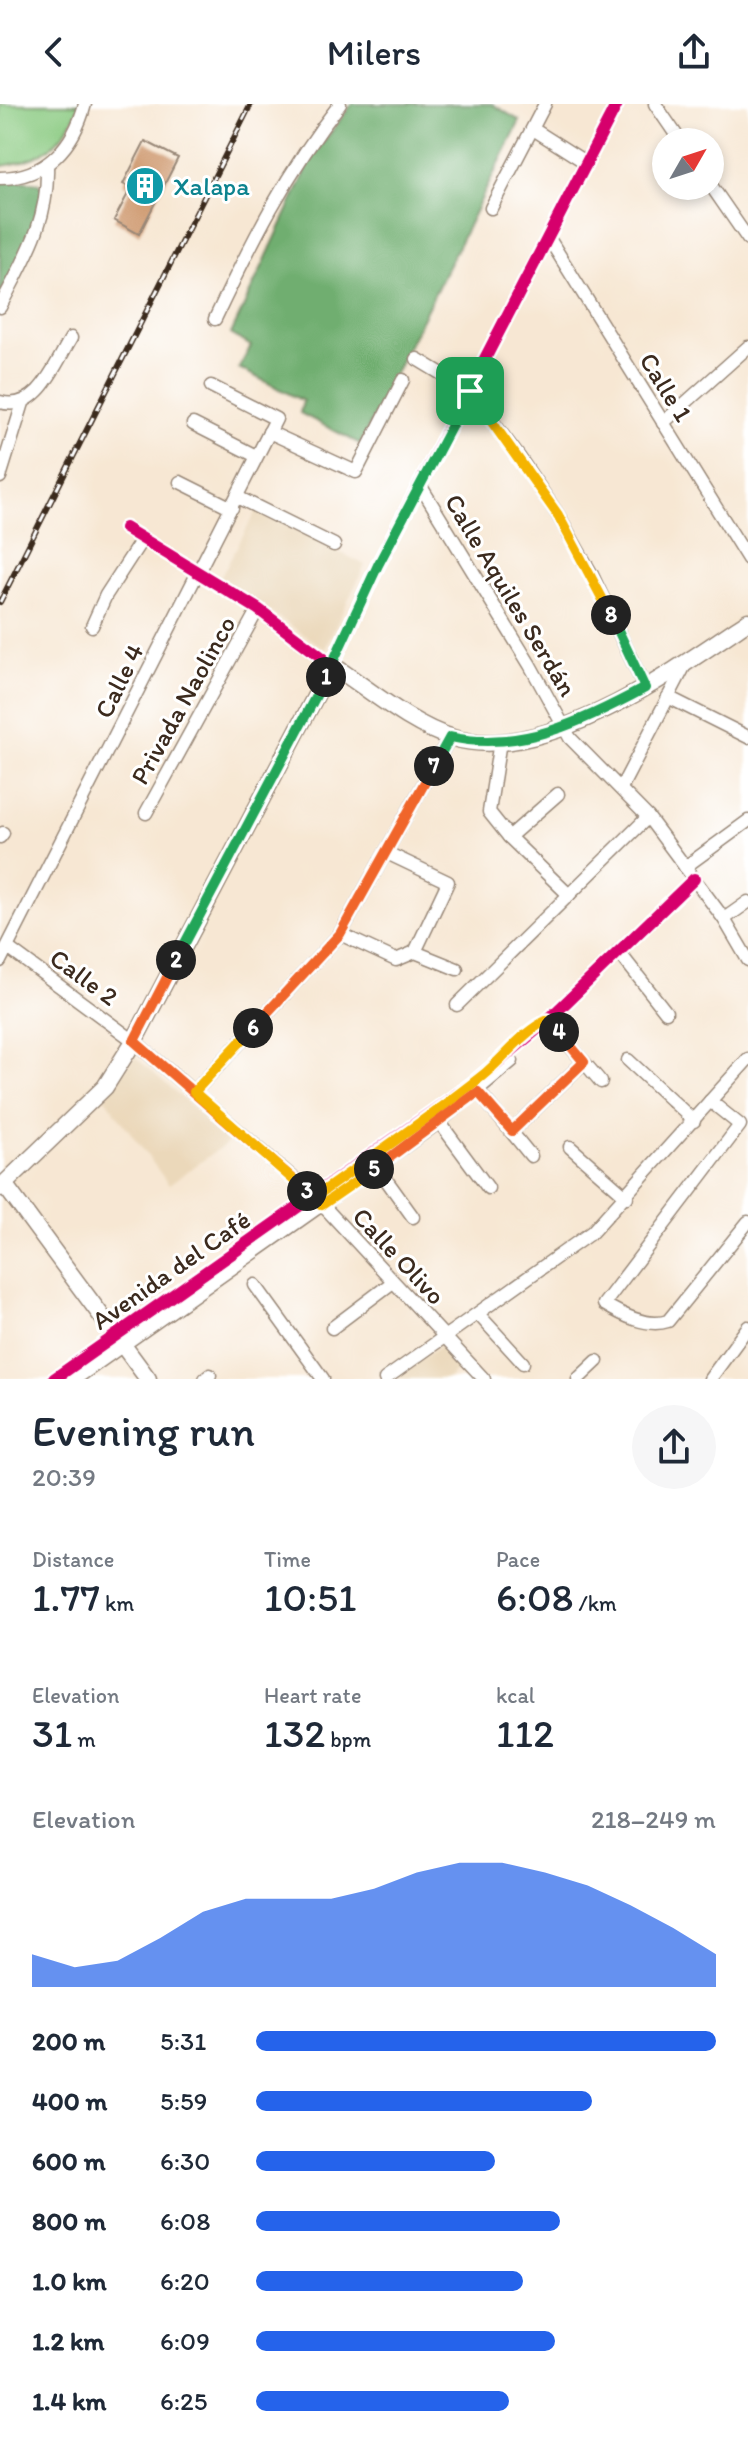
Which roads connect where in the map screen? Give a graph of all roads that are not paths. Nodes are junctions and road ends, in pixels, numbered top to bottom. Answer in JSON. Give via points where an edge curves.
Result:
{"nodes":[{"id":1,"x":85,"y":104,"type":"edge"},
{"id":2,"x":340,"y":104,"type":"edge"},
{"id":3,"x":545,"y":104,"type":"edge"},
{"id":4,"x":617,"y":104,"type":"edge"},
{"id":5,"x":655,"y":104,"type":"edge"},
{"id":6,"x":671,"y":128,"type":"edge"},
{"id":7,"x":533,"y":129,"type":"junction"},
{"id":8,"x":585,"y":162,"type":"junction"},
{"id":9,"x":47,"y":165,"type":"junction"},
{"id":10,"x":0,"y":178,"type":"edge"},
{"id":11,"x":721,"y":200,"type":"edge"},
{"id":12,"x":491,"y":208,"type":"dead end"},
{"id":13,"x":548,"y":237,"type":"junction"},
{"id":14,"x":748,"y":239,"type":"edge"},
{"id":15,"x":0,"y":307,"type":"edge"},
{"id":16,"x":215,"y":319,"type":"dead end"},
{"id":17,"x":71,"y":338,"type":"dead end"},
{"id":18,"x":748,"y":347,"type":"edge"},
{"id":19,"x":417,"y":359,"type":"dead end"},
{"id":20,"x":403,"y":380,"type":"dead end"},
{"id":21,"x":211,"y":386,"type":"dead end"},
{"id":22,"x":470,"y":391,"type":"junction"},
{"id":23,"x":0,"y":402,"type":"edge"},
{"id":24,"x":23,"y":403,"type":"junction"},
{"id":25,"x":663,"y":423,"type":"junction"},
{"id":26,"x":193,"y":424,"type":"dead end"},
{"id":27,"x":269,"y":432,"type":"junction"},
{"id":28,"x":256,"y":456,"type":"junction"},
{"id":29,"x":0,"y":477,"type":"edge"},
{"id":30,"x":180,"y":482,"type":"dead end"},
{"id":31,"x":420,"y":485,"type":"junction"},
{"id":32,"x":234,"y":503,"type":"junction"},
{"id":33,"x":125,"y":528,"type":"dead end"},
{"id":34,"x":143,"y":538,"type":"junction"},
{"id":35,"x":334,"y":545,"type":"dead end"},
{"id":36,"x":748,"y":559,"type":"edge"},
{"id":37,"x":198,"y":571,"type":"junction"},
{"id":38,"x":258,"y":609,"type":"junction"},
{"id":39,"x":748,"y":621,"type":"edge"},
{"id":40,"x":92,"y":626,"type":"dead end"},
{"id":41,"x":687,"y":663,"type":"junction"},
{"id":42,"x":332,"y":665,"type":"junction"},
{"id":43,"x":645,"y":688,"type":"junction"},
{"id":44,"x":668,"y":697,"type":"junction"},
{"id":45,"x":564,"y":729,"type":"junction"},
{"id":46,"x":450,"y":737,"type":"junction"},
{"id":47,"x":748,"y":737,"type":"edge"},
{"id":48,"x":500,"y":741,"type":"junction"},
{"id":49,"x":621,"y":788,"type":"junction"},
{"id":50,"x":558,"y":794,"type":"dead end"},
{"id":51,"x":146,"y":813,"type":"dead end"},
{"id":52,"x":648,"y":817,"type":"junction"},
{"id":53,"x":748,"y":821,"type":"edge"},
{"id":54,"x":509,"y":837,"type":"junction"},
{"id":55,"x":387,"y":853,"type":"junction"},
{"id":56,"x":685,"y":867,"type":"junction"},
{"id":57,"x":694,"y":879,"type":"junction"},
{"id":58,"x":569,"y":895,"type":"junction"},
{"id":59,"x":748,"y":902,"type":"edge"},
{"id":60,"x":724,"y":919,"type":"junction"},
{"id":61,"x":340,"y":934,"type":"junction"},
{"id":62,"x":8,"y":948,"type":"junction"},
{"id":63,"x":618,"y":951,"type":"junction"},
{"id":64,"x":415,"y":952,"type":"junction"},
{"id":65,"x":748,"y":960,"type":"edge"},
{"id":66,"x":0,"y":961,"type":"edge"},
{"id":67,"x":457,"y":969,"type":"dead end"},
{"id":68,"x":457,"y":1005,"type":"dead end"},
{"id":69,"x":666,"y":1012,"type":"dead end"},
{"id":70,"x":548,"y":1020,"type":"junction"},
{"id":71,"x":134,"y":1041,"type":"junction"},
{"id":72,"x":748,"y":1059,"type":"edge"},
{"id":73,"x":628,"y":1060,"type":"dead end"},
{"id":74,"x":584,"y":1062,"type":"junction"},
{"id":75,"x":601,"y":1082,"type":"dead end"},
{"id":76,"x":475,"y":1088,"type":"junction"},
{"id":77,"x":194,"y":1092,"type":"junction"},
{"id":78,"x":710,"y":1101,"type":"junction"},
{"id":79,"x":436,"y":1118,"type":"junction"},
{"id":80,"x":694,"y":1121,"type":"junction"},
{"id":81,"x":512,"y":1131,"type":"junction"},
{"id":82,"x":570,"y":1147,"type":"dead end"},
{"id":83,"x":531,"y":1156,"type":"dead end"},
{"id":84,"x":377,"y":1167,"type":"junction"},
{"id":85,"x":1,"y":1184,"type":"edge"},
{"id":86,"x":488,"y":1188,"type":"dead end"},
{"id":87,"x":627,"y":1197,"type":"junction"},
{"id":88,"x":318,"y":1201,"type":"junction"},
{"id":89,"x":413,"y":1217,"type":"dead end"},
{"id":90,"x":748,"y":1222,"type":"edge"},
{"id":91,"x":393,"y":1282,"type":"junction"},
{"id":92,"x":255,"y":1285,"type":"dead end"},
{"id":93,"x":479,"y":1315,"type":"junction"},
{"id":94,"x":748,"y":1327,"type":"edge"},
{"id":95,"x":332,"y":1328,"type":"dead end"},
{"id":96,"x":444,"y":1335,"type":"junction"},
{"id":97,"x":120,"y":1340,"type":"junction"},
{"id":98,"x":597,"y":1361,"type":"dead end"},
{"id":99,"x":523,"y":1363,"type":"dead end"},
{"id":100,"x":54,"y":1379,"type":"edge"},
{"id":101,"x":75,"y":1379,"type":"edge"},
{"id":102,"x":148,"y":1379,"type":"edge"},
{"id":103,"x":323,"y":1379,"type":"edge"},
{"id":104,"x":385,"y":1379,"type":"edge"},
{"id":105,"x":484,"y":1379,"type":"edge"},
{"id":106,"x":578,"y":1379,"type":"edge"},
{"id":107,"x":710,"y":1379,"type":"edge"}],
"edges":[{"from":1,"to":9,"type":"street","via":[[66,149]]},
{"from":2,"to":16,"type":"street","via":[[301,154],[264,216]]},
{"from":3,"to":7,"type":"street"},
{"from":4,"to":8,"type":"street"},
{"from":5,"to":6,"type":"street"},
{"from":7,"to":8,"type":"street"},
{"from":7,"to":12,"type":"street"},
{"from":8,"to":13,"type":"street"},
{"from":9,"to":10,"type":"street","via":[[17,178]]},
{"from":9,"to":15,"type":"street","via":[[48,198]]},
{"from":11,"to":14,"type":"street"},
{"from":13,"to":22,"type":"street"},
{"from":13,"to":25,"type":"street","name":"Calle 1"},
{"from":17,"to":24,"type":"street","via":[[38,393]]},
{"from":18,"to":25,"type":"street"},
{"from":19,"to":22,"type":"street"},
{"from":20,"to":27,"type":"street","via":[[356,472]]},
{"from":21,"to":27,"type":"street","name":"Calle 4","via":[[276,419]]},
{"from":22,"to":31,"type":"street"},
{"from":22,"to":43,"type":"street","via":[[558,515]]},
{"from":23,"to":24,"type":"street"},
{"from":24,"to":29,"type":"street"},
{"from":25,"to":36,"type":"street","name":"Calle 1"},
{"from":26,"to":28,"type":"street"},
{"from":27,"to":28,"type":"street","name":"Calle 4"},
{"from":28,"to":32,"type":"street","name":"Calle 4"},
{"from":30,"to":32,"type":"street"},
{"from":31,"to":42,"type":"street"},
{"from":31,"to":45,"type":"street","name":"Calle Aquiles Serdán"},
{"from":32,"to":35,"type":"street"},
{"from":32,"to":37,"type":"street","name":"Calle 4"},
{"from":33,"to":34,"type":"street"},
{"from":34,"to":37,"type":"street"},
{"from":34,"to":40,"type":"street"},
{"from":37,"to":38,"type":"street"},
{"from":37,"to":62,"type":"street","name":"Calle 4"},
{"from":38,"to":42,"type":"street"},
{"from":38,"to":51,"type":"street","name":"Privada Naolinco"},
{"from":39,"to":41,"type":"main road"},
{"from":41,"to":43,"type":"main road"},
{"from":41,"to":44,"type":"street"},
{"from":42,"to":46,"type":"main road"},
{"from":42,"to":71,"type":"main road"},
{"from":43,"to":45,"type":"main road"},
{"from":44,"to":47,"type":"street"},
{"from":44,"to":49,"type":"street"},
{"from":45,"to":48,"type":"main road"},
{"from":45,"to":49,"type":"street","name":"Calle Aquiles Serdán"},
{"from":46,"to":48,"type":"main road"},
{"from":46,"to":55,"type":"street"},
{"from":48,"to":54,"type":"street","via":[[488,807]]},
{"from":49,"to":52,"type":"street","name":"Calle Aquiles Serdán"},
{"from":50,"to":54,"type":"street"},
{"from":52,"to":56,"type":"street","name":"Calle Aquiles Serdán"},
{"from":52,"to":58,"type":"street"},
{"from":53,"to":56,"type":"street"},
{"from":54,"to":58,"type":"street"},
{"from":55,"to":61,"type":"street"},
{"from":55,"to":64,"type":"street","via":[[448,882]]},
{"from":56,"to":57,"type":"street","name":"Calle Aquiles Serdán"},
{"from":57,"to":60,"type":"street","name":"Calle Aquiles Serdán"},
{"from":57,"to":63,"type":"street"},
{"from":58,"to":68,"type":"street"},
{"from":59,"to":60,"type":"street"},
{"from":60,"to":65,"type":"street","name":"Calle Aquiles Serdán"},
{"from":61,"to":64,"type":"street","via":[[396,960]]},
{"from":61,"to":77,"type":"street"},
{"from":62,"to":66,"type":"street","name":"Calle 4"},
{"from":62,"to":71,"type":"street","name":"Calle 2"},
{"from":63,"to":69,"type":"street"},
{"from":63,"to":70,"type":"street"},
{"from":64,"to":67,"type":"street"},
{"from":70,"to":74,"type":"street"},
{"from":70,"to":76,"type":"street"},
{"from":71,"to":77,"type":"street","name":"Calle Olivo"},
{"from":71,"to":85,"type":"main road","via":[[105,1087]]},
{"from":72,"to":78,"type":"street"},
{"from":73,"to":80,"type":"street"},
{"from":74,"to":75,"type":"street"},
{"from":74,"to":81,"type":"street"},
{"from":76,"to":79,"type":"street"},
{"from":76,"to":81,"type":"street"},
{"from":77,"to":88,"type":"street","name":"Calle Olivo"},
{"from":78,"to":80,"type":"street"},
{"from":78,"to":90,"type":"street","via":[[740,1125],[604,1304],[624,1316],[668,1321]]},
{"from":79,"to":84,"type":"street"},
{"from":79,"to":86,"type":"street"},
{"from":79,"to":88,"type":"street"},
{"from":80,"to":87,"type":"street"},
{"from":81,"to":83,"type":"street"},
{"from":82,"to":87,"type":"street"},
{"from":84,"to":88,"type":"street"},
{"from":84,"to":89,"type":"street"},
{"from":85,"to":97,"type":"main road"},
{"from":87,"to":93,"type":"street","via":[[592,1232]]},
{"from":88,"to":91,"type":"street","name":"Calle Olivo"},
{"from":88,"to":97,"type":"street","name":"Avenida del Café"},
{"from":91,"to":95,"type":"street"},
{"from":91,"to":96,"type":"street","name":"Calle Olivo"},
{"from":92,"to":103,"type":"street"},
{"from":93,"to":96,"type":"street"},
{"from":93,"to":99,"type":"street"},
{"from":94,"to":107,"type":"street"},
{"from":96,"to":104,"type":"street"},
{"from":96,"to":105,"type":"street","name":"Calle Olivo"},
{"from":97,"to":100,"type":"street","name":"Avenida del Café"},
{"from":97,"to":101,"type":"street","name":"Avenida del Café"},
{"from":97,"to":102,"type":"main road"},
{"from":98,"to":106,"type":"street"}]}
